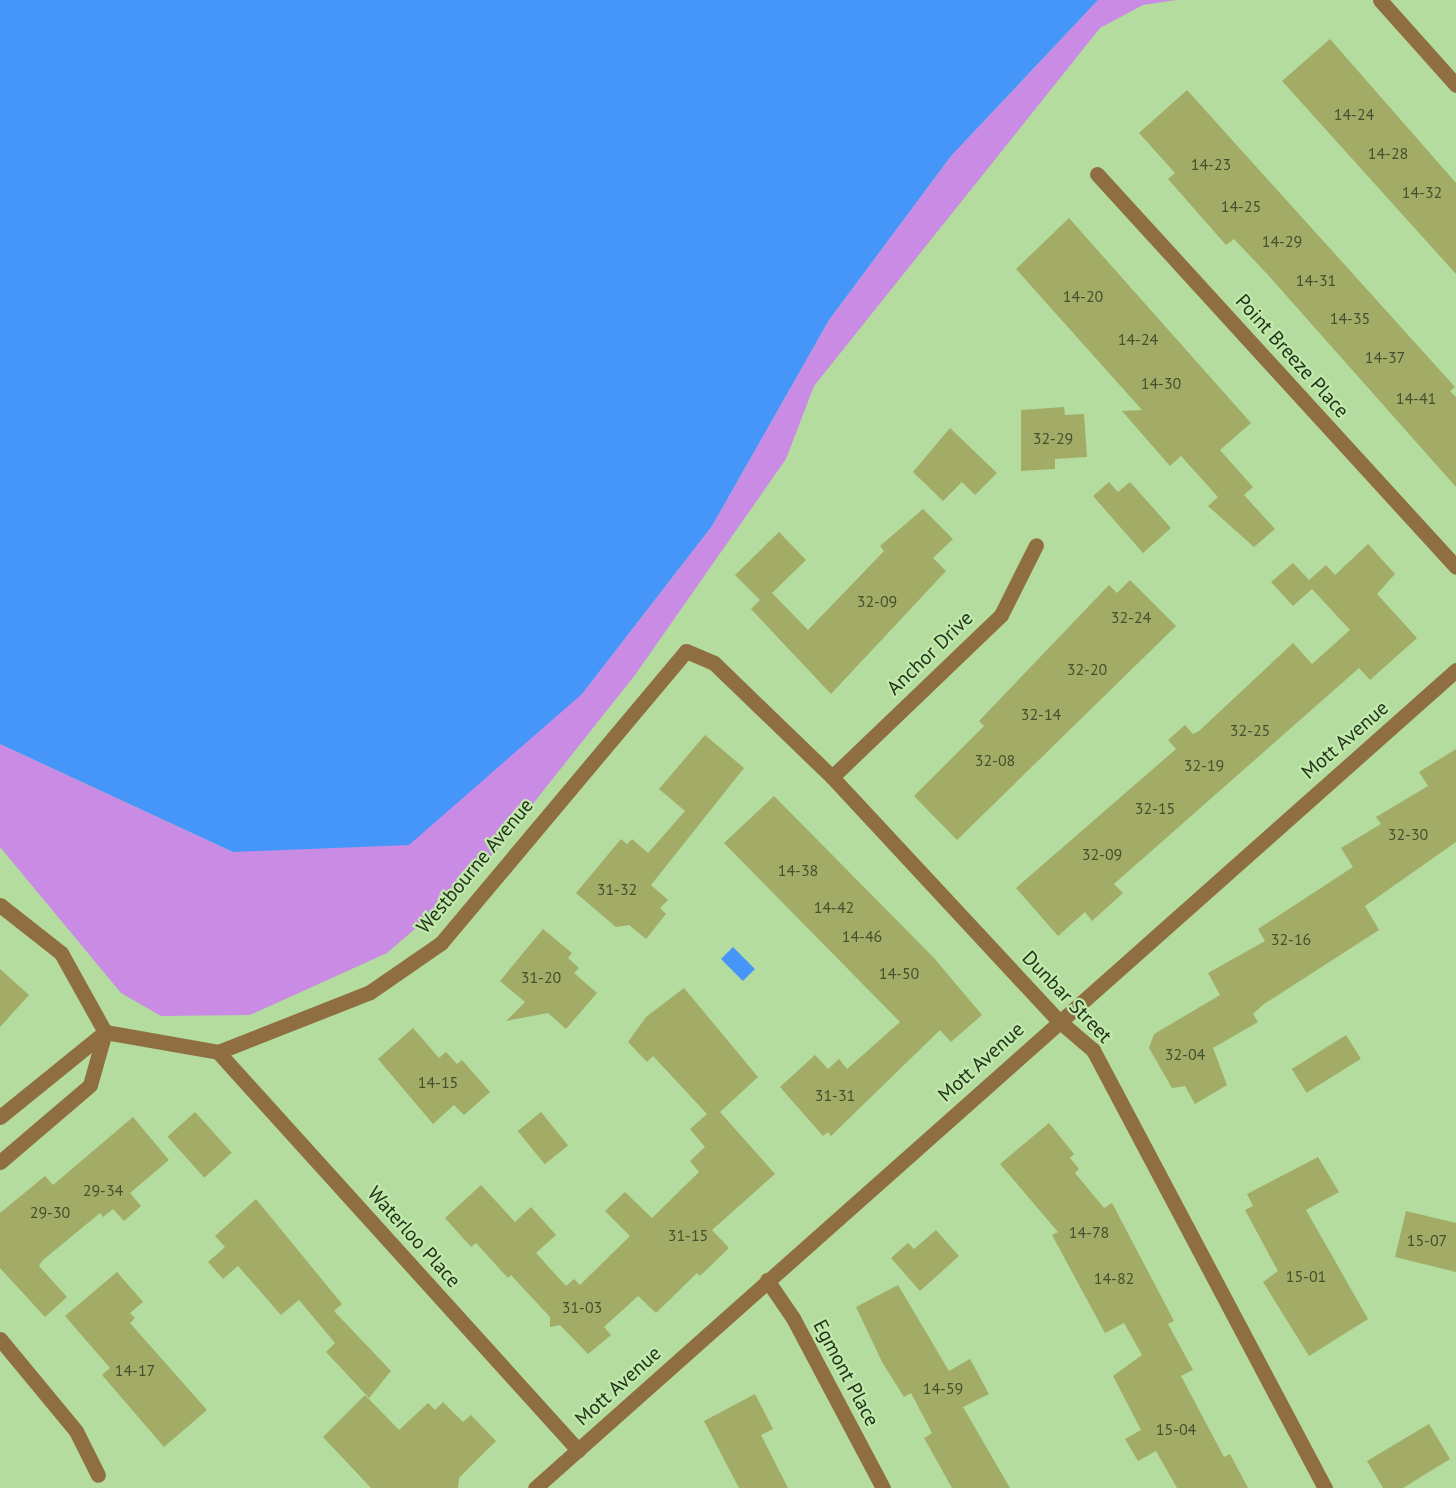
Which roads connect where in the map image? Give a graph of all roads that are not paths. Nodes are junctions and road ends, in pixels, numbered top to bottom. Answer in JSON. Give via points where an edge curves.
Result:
{"nodes":[{"id":1,"x":1380,"y":0,"type":"edge"},
{"id":2,"x":1456,"y":85,"type":"edge"},
{"id":3,"x":1097,"y":174,"type":"dead end"},
{"id":4,"x":1036,"y":545,"type":"dead end"},
{"id":5,"x":1456,"y":567,"type":"edge"},
{"id":6,"x":686,"y":651,"type":"joint"},
{"id":7,"x":1456,"y":670,"type":"edge"},
{"id":8,"x":832,"y":777,"type":"junction"},
{"id":9,"x":0,"y":905,"type":"edge"},
{"id":10,"x":1059,"y":1021,"type":"junction"},
{"id":11,"x":105,"y":1032,"type":"junction"},
{"id":12,"x":218,"y":1052,"type":"junction"},
{"id":13,"x":0,"y":1117,"type":"edge"},
{"id":14,"x":0,"y":1161,"type":"edge"},
{"id":15,"x":767,"y":1280,"type":"junction"},
{"id":16,"x":0,"y":1339,"type":"edge"},
{"id":17,"x":578,"y":1450,"type":"junction"},
{"id":18,"x":98,"y":1475,"type":"dead end"},
{"id":19,"x":535,"y":1488,"type":"edge"},
{"id":20,"x":883,"y":1488,"type":"edge"},
{"id":21,"x":1324,"y":1488,"type":"edge"}],
"edges":[{"from":1,"to":2,"type":"street"},
{"from":3,"to":5,"type":"street","name":"Point Breeze Place"},
{"from":4,"to":8,"type":"street","name":"Anchor Drive","via":[[1001,615]]},
{"from":6,"to":8,"type":"street","name":"Dunbar Street","via":[[714,663]]},
{"from":6,"to":12,"type":"street","name":"Westbourne Avenue","via":[[441,943],[370,992]]},
{"from":7,"to":10,"type":"street","name":"Mott Avenue"},
{"from":8,"to":10,"type":"street","name":"Dunbar Street"},
{"from":9,"to":11,"type":"street","via":[[61,953]]},
{"from":10,"to":15,"type":"street","name":"Mott Avenue"},
{"from":10,"to":21,"type":"street","name":"Dunbar Street","via":[[1093,1050]]},
{"from":11,"to":12,"type":"street"},
{"from":11,"to":13,"type":"street"},
{"from":11,"to":14,"type":"street","via":[[90,1085]]},
{"from":12,"to":17,"type":"street","name":"Waterloo Place"},
{"from":15,"to":17,"type":"street","name":"Mott Avenue"},
{"from":15,"to":20,"type":"street","name":"Egmont Place","via":[[793,1318]]},
{"from":16,"to":18,"type":"street","via":[[76,1431]]},
{"from":17,"to":19,"type":"street","name":"Mott Avenue"}]}
